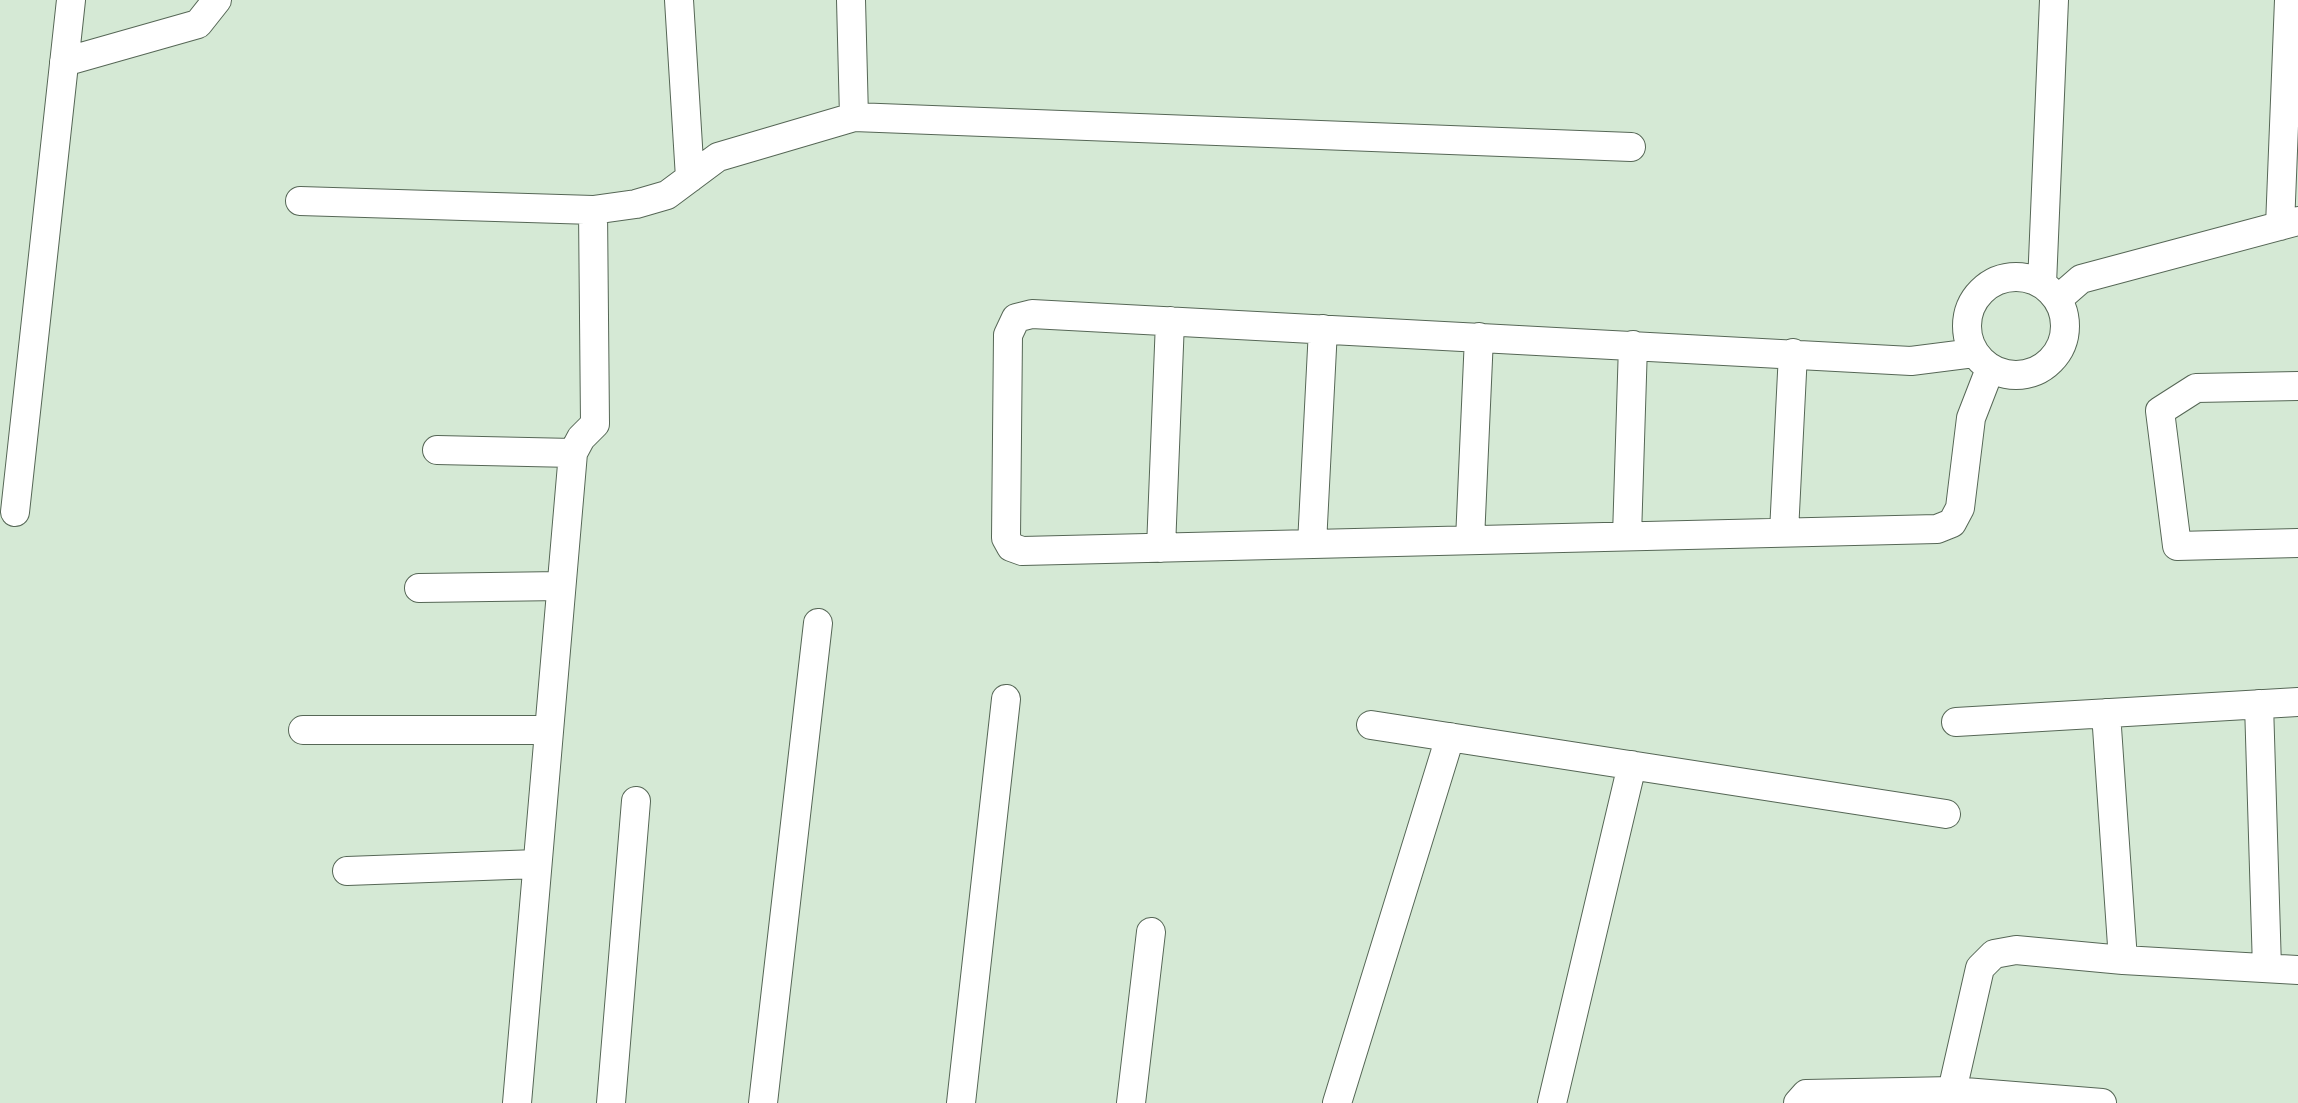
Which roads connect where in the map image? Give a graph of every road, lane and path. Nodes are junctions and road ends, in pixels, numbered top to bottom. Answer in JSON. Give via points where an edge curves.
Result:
{"nodes":[{"id":1,"x":71,"y":0,"type":"edge"},
{"id":2,"x":217,"y":0,"type":"edge"},
{"id":3,"x":679,"y":0,"type":"edge"},
{"id":4,"x":851,"y":0,"type":"edge"},
{"id":5,"x":2054,"y":0,"type":"edge"},
{"id":6,"x":2288,"y":0,"type":"edge"},
{"id":7,"x":64,"y":62,"type":"junction"},
{"id":8,"x":854,"y":117,"type":"junction"},
{"id":9,"x":1631,"y":147,"type":"dead end"},
{"id":10,"x":690,"y":178,"type":"junction"},
{"id":11,"x":300,"y":201,"type":"dead end"},
{"id":12,"x":593,"y":210,"type":"junction"},
{"id":13,"x":2289,"y":224,"type":"edge"},
{"id":14,"x":2050,"y":291,"type":"junction"},
{"id":15,"x":1170,"y":321,"type":"junction"},
{"id":16,"x":1323,"y":329,"type":"junction"},
{"id":17,"x":1479,"y":337,"type":"junction"},
{"id":18,"x":1633,"y":345,"type":"junction"},
{"id":19,"x":1793,"y":353,"type":"junction"},
{"id":20,"x":1982,"y":361,"type":"junction"},
{"id":21,"x":2298,"y":386,"type":"edge"},
{"id":22,"x":437,"y":450,"type":"dead end"},
{"id":23,"x":573,"y":453,"type":"junction"},
{"id":24,"x":15,"y":512,"type":"dead end"},
{"id":25,"x":1784,"y":532,"type":"junction"},
{"id":26,"x":1627,"y":536,"type":"junction"},
{"id":27,"x":1470,"y":540,"type":"junction"},
{"id":28,"x":2298,"y":543,"type":"edge"},
{"id":29,"x":1312,"y":544,"type":"junction"},
{"id":30,"x":1161,"y":548,"type":"junction"},
{"id":31,"x":561,"y":586,"type":"junction"},
{"id":32,"x":419,"y":588,"type":"dead end"},
{"id":33,"x":818,"y":623,"type":"dead end"},
{"id":34,"x":1006,"y":699,"type":"dead end"},
{"id":35,"x":2298,"y":702,"type":"edge"},
{"id":36,"x":2259,"y":704,"type":"junction"},
{"id":37,"x":2106,"y":713,"type":"junction"},
{"id":38,"x":1956,"y":722,"type":"dead end"},
{"id":39,"x":1371,"y":725,"type":"dead end"},
{"id":40,"x":303,"y":730,"type":"dead end"},
{"id":41,"x":549,"y":730,"type":"junction"},
{"id":42,"x":1450,"y":737,"type":"junction"},
{"id":43,"x":1632,"y":765,"type":"junction"},
{"id":44,"x":636,"y":801,"type":"dead end"},
{"id":45,"x":1946,"y":814,"type":"dead end"},
{"id":46,"x":538,"y":864,"type":"junction"},
{"id":47,"x":347,"y":871,"type":"dead end"},
{"id":48,"x":1151,"y":932,"type":"dead end"},
{"id":49,"x":2122,"y":960,"type":"junction"},
{"id":50,"x":2267,"y":968,"type":"junction"},
{"id":51,"x":2298,"y":970,"type":"edge"},
{"id":52,"x":1952,"y":1091,"type":"junction"},
{"id":53,"x":518,"y":1103,"type":"edge"},
{"id":54,"x":611,"y":1103,"type":"edge"},
{"id":55,"x":763,"y":1103,"type":"edge"},
{"id":56,"x":961,"y":1103,"type":"edge"},
{"id":57,"x":1131,"y":1103,"type":"edge"},
{"id":58,"x":1337,"y":1103,"type":"edge"},
{"id":59,"x":1552,"y":1103,"type":"edge"},
{"id":60,"x":1798,"y":1103,"type":"edge"},
{"id":61,"x":2102,"y":1103,"type":"edge"}],
"edges":[{"from":1,"to":7,"type":"street"},
{"from":2,"to":7,"type":"street","via":[[198,24]]},
{"from":3,"to":10,"type":"street"},
{"from":4,"to":8,"type":"street"},
{"from":5,"to":14,"type":"street"},
{"from":6,"to":13,"type":"street"},
{"from":7,"to":24,"type":"street"},
{"from":8,"to":9,"type":"street"},
{"from":8,"to":10,"type":"street","via":[[718,157]]},
{"from":10,"to":12,"type":"street","via":[[667,195],[636,204]]},
{"from":11,"to":12,"type":"street"},
{"from":12,"to":23,"type":"street","via":[[595,424]]},
{"from":13,"to":14,"type":"street","via":[[2081,279]]},
{"from":14,"to":20,"type":"street","via":[[2021,276],[1999,280],[1980,292],[1968,310],[1967,332]]},
{"from":14,"to":20,"type":"street","via":[[2066,320],[2063,342],[2052,361],[2034,373],[2011,376]]},
{"from":15,"to":16,"type":"street"},
{"from":15,"to":30,"type":"street"},
{"from":15,"to":30,"type":"street","via":[[1032,314],[1016,318],[1008,335],[1006,538],[1011,547],[1022,551]]},
{"from":16,"to":17,"type":"street"},
{"from":16,"to":29,"type":"street"},
{"from":17,"to":18,"type":"street"},
{"from":17,"to":27,"type":"street"},
{"from":18,"to":19,"type":"street"},
{"from":18,"to":26,"type":"street"},
{"from":19,"to":20,"type":"street"},
{"from":19,"to":25,"type":"street"},
{"from":20,"to":25,"type":"street","via":[[1960,508],[1952,523],[1937,529]]},
{"from":21,"to":28,"type":"street","via":[[2196,388],[2160,411],[2177,546]]},
{"from":22,"to":23,"type":"street"},
{"from":23,"to":31,"type":"street"},
{"from":25,"to":26,"type":"street"},
{"from":26,"to":27,"type":"street"},
{"from":27,"to":29,"type":"street"},
{"from":29,"to":30,"type":"street"},
{"from":31,"to":32,"type":"street"},
{"from":31,"to":41,"type":"street"},
{"from":33,"to":55,"type":"street"},
{"from":34,"to":56,"type":"street"},
{"from":35,"to":36,"type":"street"},
{"from":36,"to":37,"type":"street"},
{"from":36,"to":50,"type":"street"},
{"from":37,"to":38,"type":"street"},
{"from":37,"to":49,"type":"street"},
{"from":39,"to":42,"type":"street"},
{"from":40,"to":41,"type":"street"},
{"from":41,"to":46,"type":"street"},
{"from":42,"to":43,"type":"street"},
{"from":42,"to":58,"type":"street"},
{"from":43,"to":45,"type":"street"},
{"from":43,"to":59,"type":"street"},
{"from":44,"to":54,"type":"street"},
{"from":46,"to":47,"type":"street"},
{"from":46,"to":53,"type":"street"},
{"from":48,"to":57,"type":"street"},
{"from":49,"to":50,"type":"street"},
{"from":49,"to":52,"type":"street","via":[[2016,950],[1994,954],[1980,968]]},
{"from":50,"to":51,"type":"street"},
{"from":52,"to":60,"type":"street","via":[[1806,1094]]},
{"from":52,"to":61,"type":"street"}]}
